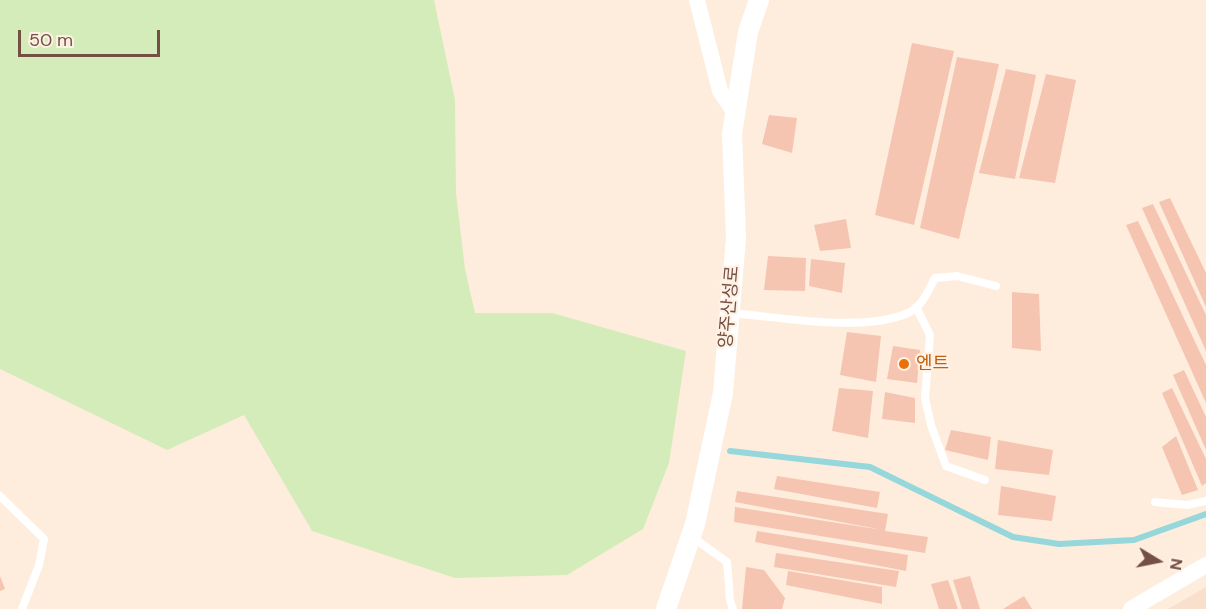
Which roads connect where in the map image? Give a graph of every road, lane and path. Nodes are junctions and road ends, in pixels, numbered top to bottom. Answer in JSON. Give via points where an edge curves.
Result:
{"nodes":[{"id":1,"x":697,"y":0,"type":"edge"},
{"id":2,"x":759,"y":0,"type":"edge"},
{"id":3,"x":735,"y":113,"type":"junction"},
{"id":4,"x":996,"y":286,"type":"dead end"},
{"id":5,"x":916,"y":307,"type":"junction"},
{"id":6,"x":730,"y":313,"type":"junction"},
{"id":7,"x":984,"y":480,"type":"dead end"},
{"id":8,"x":0,"y":496,"type":"edge"},
{"id":9,"x":1206,"y":501,"type":"edge"},
{"id":10,"x":1155,"y":502,"type":"dead end"},
{"id":11,"x":691,"y":536,"type":"junction"},
{"id":12,"x":683,"y":558,"type":"junction"},
{"id":13,"x":1206,"y":565,"type":"edge"},
{"id":14,"x":22,"y":609,"type":"edge"},
{"id":15,"x":666,"y":609,"type":"edge"},
{"id":16,"x":680,"y":609,"type":"edge"},
{"id":17,"x":733,"y":609,"type":"edge"},
{"id":18,"x":1131,"y":609,"type":"edge"}],
"edges":[{"from":1,"to":3,"type":"street","via":[[720,91]]},
{"from":2,"to":3,"type":"street","name":"양주산성로","via":[[748,32]]},
{"from":3,"to":6,"type":"street","name":"양주산성로","via":[[732,134],[736,238]]},
{"from":4,"to":5,"type":"lane","via":[[957,276],[935,278]]},
{"from":5,"to":6,"type":"lane","via":[[908,313],[867,322]]},
{"from":5,"to":7,"type":"lane","via":[[930,335],[925,398],[946,466]]},
{"from":6,"to":11,"type":"street","name":"양주산성로","via":[[723,393]]},
{"from":8,"to":14,"type":"lane","via":[[44,539],[39,566]]},
{"from":9,"to":10,"type":"lane","via":[[1186,505]]},
{"from":11,"to":12,"type":"street","name":"양주산성로"},
{"from":11,"to":17,"type":"lane","via":[[727,562]]},
{"from":12,"to":15,"type":"street","name":"양주산성로"},
{"from":12,"to":16,"type":"street"},
{"from":13,"to":18,"type":"street"}]}
